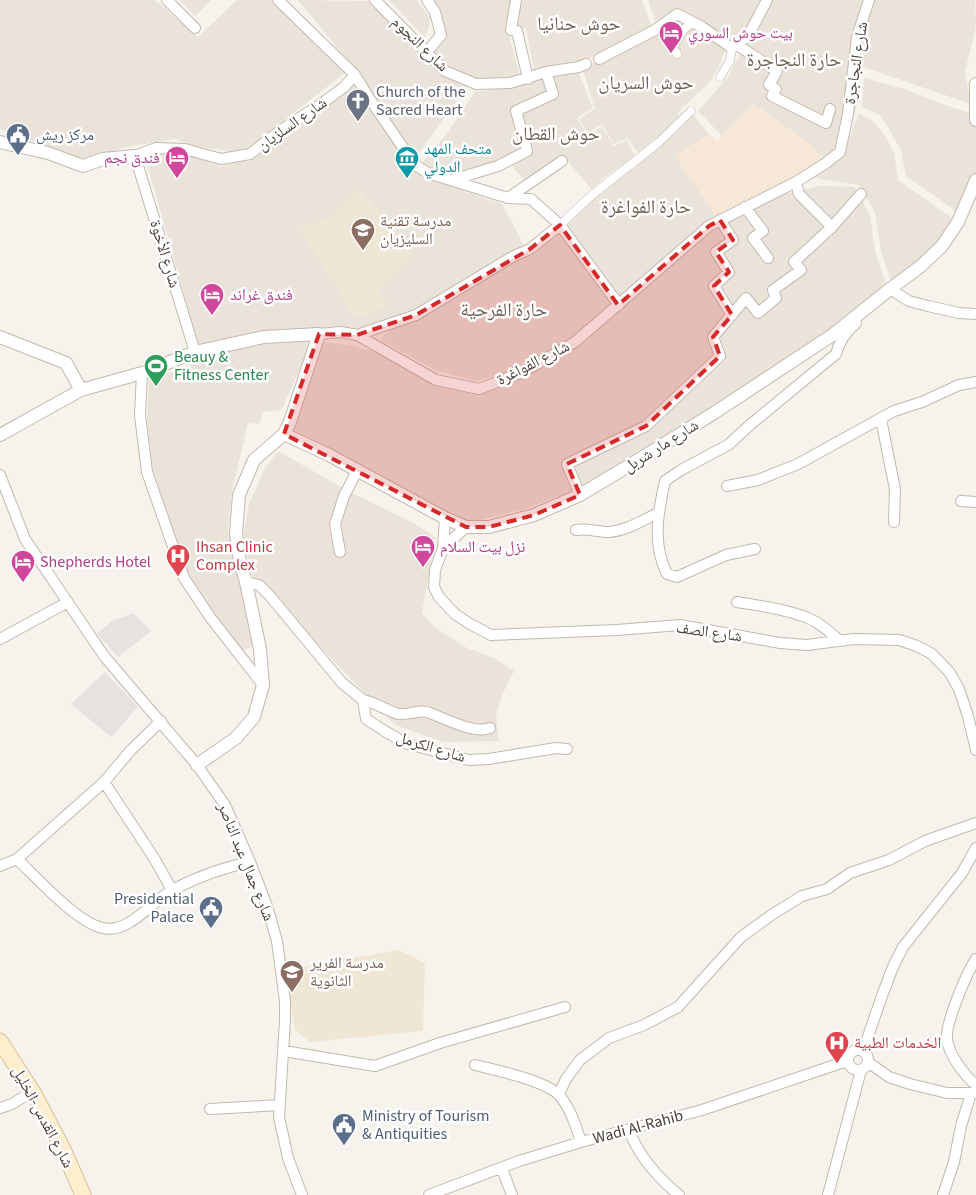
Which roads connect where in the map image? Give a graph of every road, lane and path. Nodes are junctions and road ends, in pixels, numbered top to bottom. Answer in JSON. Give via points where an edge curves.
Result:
{"nodes":[{"id":1,"x":167,"y":0,"type":"edge"},
{"id":2,"x":278,"y":0,"type":"edge"},
{"id":3,"x":375,"y":0,"type":"edge"},
{"id":4,"x":427,"y":0,"type":"edge"},
{"id":5,"x":516,"y":0,"type":"edge"},
{"id":6,"x":767,"y":0,"type":"edge"},
{"id":7,"x":869,"y":0,"type":"edge"},
{"id":8,"x":693,"y":22,"type":"junction"},
{"id":9,"x":195,"y":28,"type":"dead end"},
{"id":10,"x":734,"y":46,"type":"junction"},
{"id":11,"x":426,"y":53,"type":"junction"},
{"id":12,"x":677,"y":54,"type":"dead end"},
{"id":13,"x":600,"y":59,"type":"dead end"},
{"id":14,"x":586,"y":64,"type":"dead end"},
{"id":15,"x":546,"y":72,"type":"junction"},
{"id":16,"x":355,"y":75,"type":"junction"},
{"id":17,"x":720,"y":77,"type":"dead end"},
{"id":18,"x":528,"y":79,"type":"junction"},
{"id":19,"x":976,"y":84,"type":"edge"},
{"id":20,"x":830,"y":109,"type":"dead end"},
{"id":21,"x":691,"y":111,"type":"dead end"},
{"id":22,"x":976,"y":120,"type":"edge"},
{"id":23,"x":0,"y":142,"type":"edge"},
{"id":24,"x":135,"y":156,"type":"junction"},
{"id":25,"x":562,"y":161,"type":"dead end"},
{"id":26,"x":451,"y":180,"type":"junction"},
{"id":27,"x":976,"y":180,"type":"edge"},
{"id":28,"x":796,"y":182,"type":"junction"},
{"id":29,"x":861,"y":194,"type":"dead end"},
{"id":30,"x":508,"y":198,"type":"junction"},
{"id":31,"x":745,"y":208,"type":"junction"},
{"id":32,"x":733,"y":213,"type":"joint"},
{"id":33,"x":720,"y":220,"type":"junction"},
{"id":34,"x":560,"y":225,"type":"junction"},
{"id":35,"x":832,"y":226,"type":"junction"},
{"id":36,"x":768,"y":258,"type":"dead end"},
{"id":37,"x":890,"y":289,"type":"junction"},
{"id":38,"x":619,"y":305,"type":"junction"},
{"id":39,"x":870,"y":305,"type":"junction"},
{"id":40,"x":976,"y":314,"type":"edge"},
{"id":41,"x":732,"y":315,"type":"junction"},
{"id":42,"x":319,"y":334,"type":"junction"},
{"id":43,"x":357,"y":336,"type":"junction"},
{"id":44,"x":0,"y":338,"type":"edge"},
{"id":45,"x":195,"y":352,"type":"junction"},
{"id":46,"x":142,"y":373,"type":"junction"},
{"id":47,"x":976,"y":382,"type":"edge"},
{"id":48,"x":81,"y":390,"type":"junction"},
{"id":49,"x":881,"y":419,"type":"junction"},
{"id":50,"x":284,"y":434,"type":"junction"},
{"id":51,"x":0,"y":435,"type":"edge"},
{"id":52,"x":358,"y":471,"type":"junction"},
{"id":53,"x":0,"y":475,"type":"edge"},
{"id":54,"x":727,"y":486,"type":"dead end"},
{"id":55,"x":580,"y":495,"type":"junction"},
{"id":56,"x":961,"y":501,"type":"dead end"},
{"id":57,"x":976,"y":502,"type":"edge"},
{"id":58,"x":658,"y":513,"type":"junction"},
{"id":59,"x":445,"y":518,"type":"junction"},
{"id":60,"x":894,"y":522,"type":"dead end"},
{"id":61,"x":466,"y":527,"type":"junction"},
{"id":62,"x":576,"y":530,"type":"dead end"},
{"id":63,"x":443,"y":548,"type":"junction"},
{"id":64,"x":755,"y":549,"type":"dead end"},
{"id":65,"x":340,"y":552,"type":"dead end"},
{"id":66,"x":246,"y":582,"type":"junction"},
{"id":67,"x":68,"y":602,"type":"junction"},
{"id":68,"x":738,"y":602,"type":"dead end"},
{"id":69,"x":0,"y":639,"type":"edge"},
{"id":70,"x":840,"y":641,"type":"junction"},
{"id":71,"x":263,"y":685,"type":"junction"},
{"id":72,"x":363,"y":700,"type":"junction"},
{"id":73,"x":161,"y":721,"type":"junction"},
{"id":74,"x":490,"y":728,"type":"dead end"},
{"id":75,"x":567,"y":749,"type":"dead end"},
{"id":76,"x":976,"y":750,"type":"edge"},
{"id":77,"x":197,"y":765,"type":"junction"},
{"id":78,"x":104,"y":782,"type":"junction"},
{"id":79,"x":976,"y":823,"type":"edge"},
{"id":80,"x":976,"y":848,"type":"edge"},
{"id":81,"x":16,"y":859,"type":"junction"},
{"id":82,"x":250,"y":862,"type":"junction"},
{"id":83,"x":0,"y":866,"type":"edge"},
{"id":84,"x":172,"y":890,"type":"junction"},
{"id":85,"x":976,"y":959,"type":"edge"},
{"id":86,"x":566,"y":1007,"type":"dead end"},
{"id":87,"x":0,"y":1041,"type":"edge"},
{"id":88,"x":284,"y":1051,"type":"junction"},
{"id":89,"x":863,"y":1051,"type":"junction"},
{"id":90,"x":847,"y":1060,"type":"junction"},
{"id":91,"x":475,"y":1065,"type":"dead end"},
{"id":92,"x":864,"y":1066,"type":"junction"},
{"id":93,"x":976,"y":1084,"type":"edge"},
{"id":94,"x":33,"y":1091,"type":"junction"},
{"id":95,"x":972,"y":1093,"type":"edge"},
{"id":96,"x":558,"y":1094,"type":"junction"},
{"id":97,"x":280,"y":1105,"type":"junction"},
{"id":98,"x":0,"y":1108,"type":"edge"},
{"id":99,"x":210,"y":1109,"type":"dead end"},
{"id":100,"x":629,"y":1130,"type":"junction"},
{"id":101,"x":581,"y":1142,"type":"junction"},
{"id":102,"x":502,"y":1169,"type":"junction"},
{"id":103,"x":83,"y":1195,"type":"edge"},
{"id":104,"x":302,"y":1195,"type":"edge"},
{"id":105,"x":428,"y":1195,"type":"edge"},
{"id":106,"x":512,"y":1195,"type":"edge"},
{"id":107,"x":679,"y":1195,"type":"edge"},
{"id":108,"x":828,"y":1195,"type":"edge"},
{"id":109,"x":943,"y":1195,"type":"edge"}],
"edges":[{"from":1,"to":9,"type":"street"},
{"from":2,"to":16,"type":"street"},
{"from":3,"to":11,"type":"street","name":"شارع النجوم"},
{"from":4,"to":11,"type":"street","via":[[435,12],[441,35]]},
{"from":5,"to":18,"type":"street","via":[[511,30],[517,31]]},
{"from":6,"to":10,"type":"street","via":[[748,36]]},
{"from":7,"to":28,"type":"street","name":"شارع النجاجرة","via":[[857,37],[840,152]]},
{"from":8,"to":10,"type":"street"},
{"from":8,"to":12,"type":"street","via":[[681,30],[673,48]]},
{"from":8,"to":13,"type":"street","via":[[677,14],[655,30]]},
{"from":10,"to":17,"type":"street","via":[[730,61]]},
{"from":10,"to":20,"type":"street","via":[[777,71],[769,85],[776,89],[772,96],[826,123]]},
{"from":11,"to":18,"type":"street","name":"شارع النجوم","via":[[446,71],[476,84]]},
{"from":14,"to":15,"type":"street","name":"شارع النجوم"},
{"from":15,"to":18,"type":"street","name":"شارع النجوم"},
{"from":15,"to":26,"type":"street","via":[[553,94],[516,111],[527,151],[498,166]]},
{"from":16,"to":24,"type":"street","name":"شارع السلزيان","via":[[344,87],[250,154],[222,159],[185,150],[156,148]]},
{"from":16,"to":26,"type":"street","via":[[416,165],[428,173]]},
{"from":19,"to":22,"type":"street"},
{"from":21,"to":34,"type":"street"},
{"from":23,"to":24,"type":"street","via":[[48,153],[83,166],[103,159]]},
{"from":24,"to":45,"type":"street","name":"شارع الأخوة"},
{"from":25,"to":30,"type":"street"},
{"from":26,"to":30,"type":"street"},
{"from":27,"to":37,"type":"street","name":"شارع مار شربل","via":[[958,222],[942,246]]},
{"from":28,"to":31,"type":"street","name":"شارع النجاجرة"},
{"from":28,"to":35,"type":"street","via":[[799,194]]},
{"from":29,"to":35,"type":"street"},
{"from":30,"to":34,"type":"street","via":[[531,199]]},
{"from":31,"to":32,"type":"street","name":"شارع النجاجرة"},
{"from":31,"to":36,"type":"street","via":[[763,231],[754,238]]},
{"from":32,"to":33,"type":"street","name":"شارع الفواغرة"},
{"from":33,"to":38,"type":"street","name":"شارع الفواغرة"},
{"from":33,"to":41,"type":"street","via":[[733,240],[716,252],[729,272],[714,286]]},
{"from":34,"to":38,"type":"street"},
{"from":34,"to":43,"type":"street","via":[[530,249],[416,315]]},
{"from":35,"to":41,"type":"street","via":[[794,262],[801,270],[773,290],[776,298],[758,313],[746,298]]},
{"from":37,"to":39,"type":"street","name":"شارع مار شربل"},
{"from":37,"to":40,"type":"street","via":[[910,301]]},
{"from":38,"to":43,"type":"street","name":"شارع الفواغرة","via":[[575,342],[521,373],[479,389],[436,380]]},
{"from":39,"to":55,"type":"street","name":"شارع مار شربل","via":[[834,334],[714,413]]},
{"from":39,"to":58,"type":"street","via":[[867,314],[846,332],[836,354],[728,445],[665,481]]},
{"from":41,"to":55,"type":"street","via":[[713,337],[720,356],[646,426],[567,464]]},
{"from":42,"to":43,"type":"street","via":[[341,332]]},
{"from":42,"to":45,"type":"street","via":[[264,337]]},
{"from":42,"to":50,"type":"street"},
{"from":44,"to":48,"type":"street","via":[[66,363]]},
{"from":45,"to":46,"type":"street"},
{"from":46,"to":48,"type":"street"},
{"from":46,"to":71,"type":"street","via":[[140,416],[147,472],[184,578]]},
{"from":47,"to":49,"type":"street","via":[[959,385]]},
{"from":48,"to":51,"type":"street"},
{"from":49,"to":54,"type":"street","via":[[798,464],[758,480]]},
{"from":49,"to":60,"type":"street","via":[[895,489]]},
{"from":50,"to":52,"type":"street","name":"شارع مار شربل"},
{"from":50,"to":66,"type":"street","via":[[254,460],[239,495],[236,534]]},
{"from":52,"to":59,"type":"street","name":"شارع مار شربل"},
{"from":52,"to":65,"type":"street","via":[[344,496],[335,524]]},
{"from":53,"to":67,"type":"street","name":"شارع جمال عبد الناصر","via":[[24,539]]},
{"from":55,"to":61,"type":"street","name":"شارع مار شربل","via":[[534,515],[489,528]]},
{"from":56,"to":57,"type":"street"},
{"from":58,"to":62,"type":"street","via":[[621,530]]},
{"from":58,"to":64,"type":"street","via":[[658,551],[667,574],[678,577],[726,556]]},
{"from":59,"to":61,"type":"street","name":"شارع مار شربل"},
{"from":59,"to":63,"type":"street"},
{"from":61,"to":63,"type":"street","name":"شارع الصف"},
{"from":63,"to":70,"type":"street","name":"شارع الصف","via":[[435,570],[434,587],[439,597],[454,614],[491,635],[680,625],[807,646]]},
{"from":66,"to":71,"type":"street","via":[[260,649]]},
{"from":66,"to":72,"type":"street","via":[[259,585],[342,683]]},
{"from":67,"to":69,"type":"street"},
{"from":67,"to":73,"type":"street","name":"شارع جمال عبد الناصر","via":[[104,656]]},
{"from":68,"to":70,"type":"street","via":[[809,618]]},
{"from":70,"to":76,"type":"street","name":"شارع الصف","via":[[891,639],[932,654],[950,673],[959,689]]},
{"from":71,"to":77,"type":"street","via":[[254,718],[236,738]]},
{"from":72,"to":74,"type":"street","via":[[398,714],[424,711],[467,726]]},
{"from":72,"to":75,"type":"street","name":"شارع الكرمل","via":[[366,719],[388,733],[408,744],[470,760]]},
{"from":73,"to":77,"type":"street","name":"شارع جمال عبد الناصر"},
{"from":73,"to":78,"type":"street"},
{"from":77,"to":82,"type":"street","name":"شارع جمال عبد الناصر","via":[[225,805]]},
{"from":78,"to":81,"type":"street"},
{"from":78,"to":84,"type":"street"},
{"from":79,"to":96,"type":"street","via":[[850,874],[827,889],[802,896],[773,914],[741,937],[678,1007],[609,1038],[580,1060]]},
{"from":80,"to":89,"type":"street","via":[[962,873],[903,947],[882,993]]},
{"from":81,"to":83,"type":"street"},
{"from":81,"to":84,"type":"street","via":[[82,918],[110,930],[135,919]]},
{"from":82,"to":84,"type":"street","via":[[230,866]]},
{"from":82,"to":88,"type":"street","name":"شارع جمال عبد الناصر","via":[[277,941],[285,1001]]},
{"from":85,"to":93,"type":"street","via":[[959,996],[946,1038],[957,1061]]},
{"from":86,"to":88,"type":"street","via":[[440,1043],[375,1066]]},
{"from":87,"to":94,"type":"main road","name":"شارع القدس-الخليل"},
{"from":88,"to":97,"type":"street","name":"شارع جمال عبد الناصر"},
{"from":89,"to":90,"type":"street","name":"Wadi Al-Rahib","via":[[852,1051]]},
{"from":89,"to":92,"type":"street","via":[[867,1055]]},
{"from":90,"to":92,"type":"street","via":[[852,1069]]},
{"from":90,"to":100,"type":"street","name":"Wadi Al-Rahib","via":[[702,1110]]},
{"from":91,"to":96,"type":"street","via":[[532,1081]]},
{"from":92,"to":95,"type":"street","via":[[910,1084],[947,1093]]},
{"from":92,"to":108,"type":"street"},
{"from":94,"to":98,"type":"street"},
{"from":94,"to":103,"type":"main road","name":"شارع القدس-الخليل"},
{"from":95,"to":109,"type":"street"},
{"from":96,"to":101,"type":"street","via":[[572,1115]]},
{"from":97,"to":99,"type":"street"},
{"from":97,"to":104,"type":"street","name":"شارع جمال عبد الناصر","via":[[279,1117],[288,1158]]},
{"from":100,"to":101,"type":"street","name":"Wadi Al-Rahib"},
{"from":100,"to":107,"type":"street","via":[[643,1158]]},
{"from":101,"to":102,"type":"street","name":"Wadi Al-Rahib"},
{"from":102,"to":105,"type":"street","name":"Wadi Al-Rahib"},
{"from":102,"to":106,"type":"street"}]}
